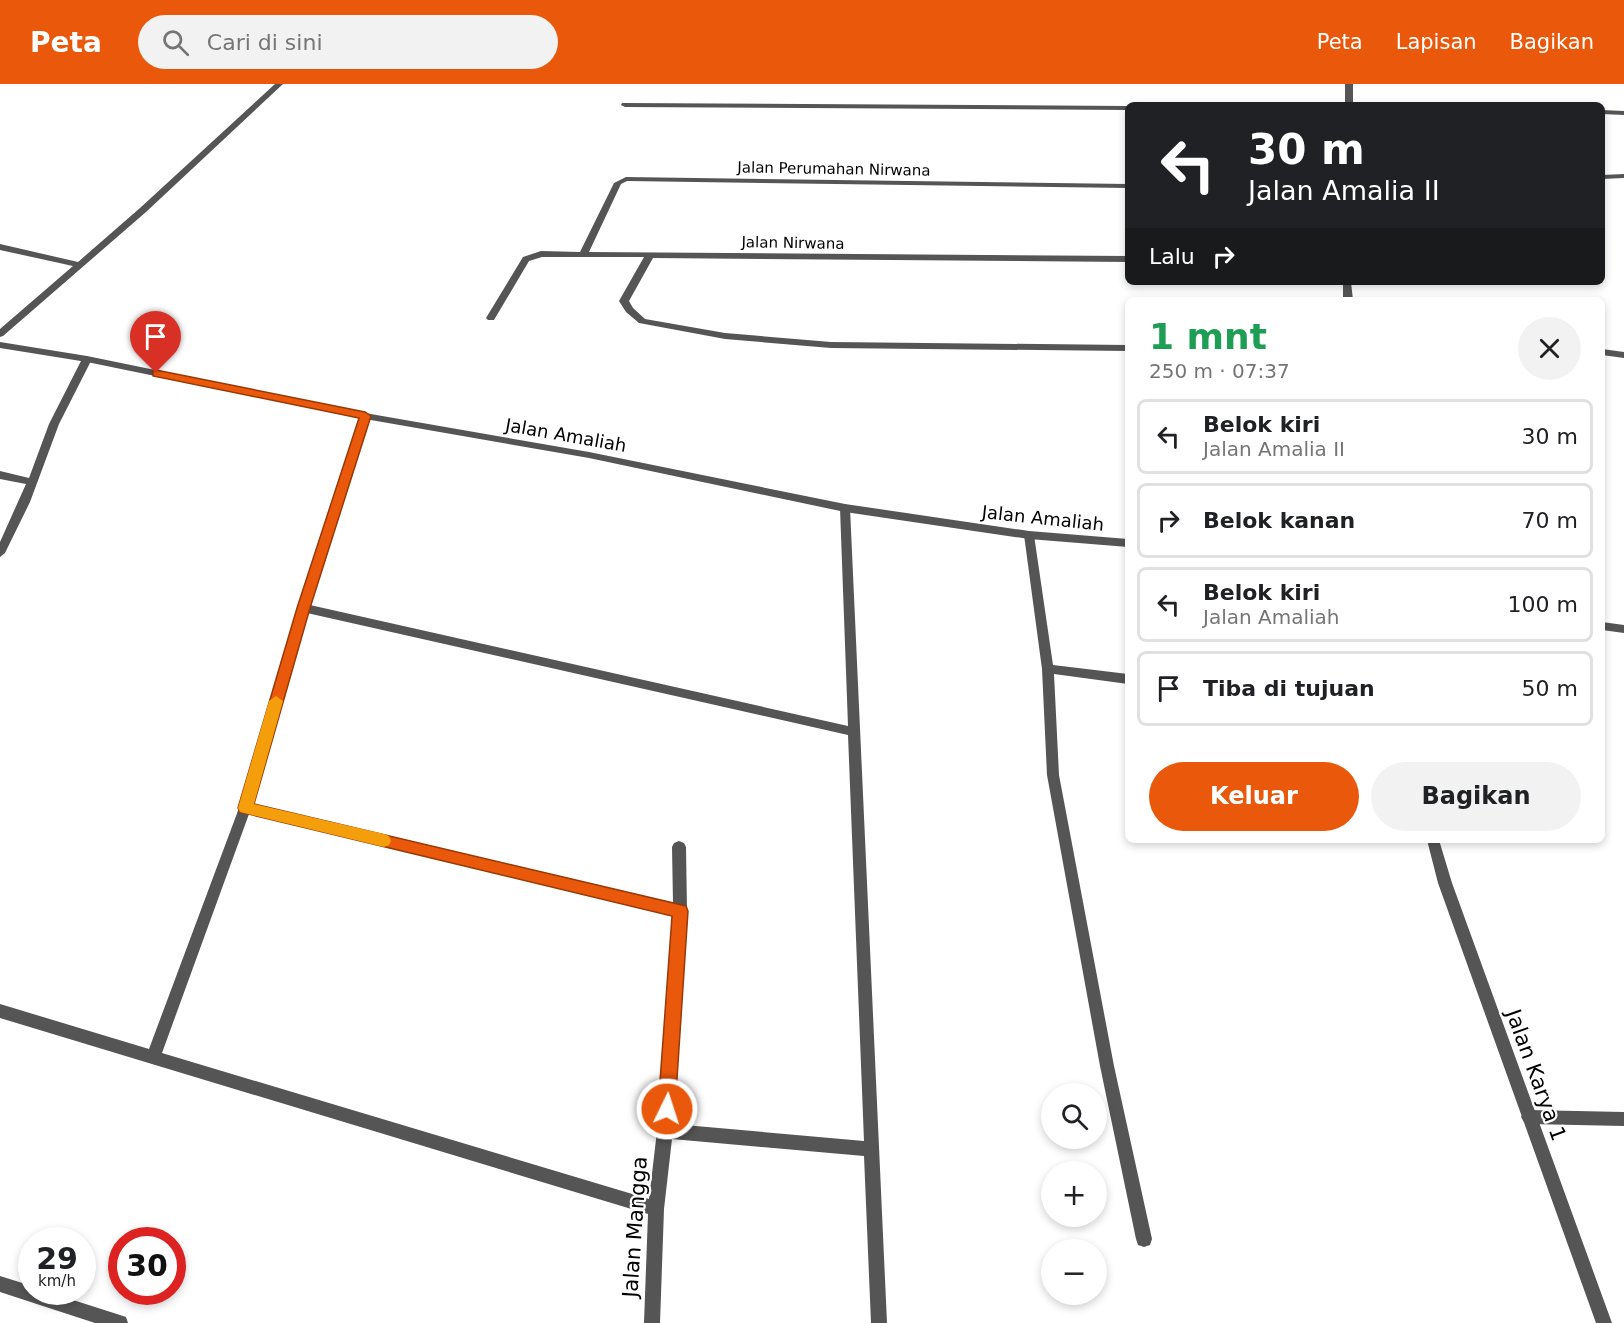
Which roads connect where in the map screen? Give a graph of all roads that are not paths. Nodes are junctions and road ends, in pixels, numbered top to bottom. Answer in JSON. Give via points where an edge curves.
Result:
{"nodes":[{"id":1,"x":279,"y":84,"type":"edge"},
{"id":2,"x":1349,"y":84,"type":"edge"},
{"id":3,"x":1349,"y":102,"type":"edge"},
{"id":4,"x":625,"y":105,"type":"dead end"},
{"id":5,"x":1125,"y":108,"type":"edge"},
{"id":6,"x":1605,"y":112,"type":"edge"},
{"id":7,"x":1624,"y":112,"type":"edge"},
{"id":8,"x":1624,"y":176,"type":"edge"},
{"id":9,"x":1605,"y":177,"type":"edge"},
{"id":10,"x":1125,"y":186,"type":"edge"},
{"id":11,"x":0,"y":247,"type":"edge"},
{"id":12,"x":584,"y":253,"type":"junction"},
{"id":13,"x":650,"y":255,"type":"junction"},
{"id":14,"x":1125,"y":259,"type":"edge"},
{"id":15,"x":79,"y":265,"type":"junction"},
{"id":16,"x":491,"y":318,"type":"dead end"},
{"id":17,"x":0,"y":334,"type":"edge"},
{"id":18,"x":0,"y":345,"type":"edge"},
{"id":19,"x":1125,"y":348,"type":"edge"},
{"id":20,"x":1605,"y":352,"type":"edge"},
{"id":21,"x":1624,"y":355,"type":"edge"},
{"id":22,"x":87,"y":359,"type":"junction"},
{"id":23,"x":365,"y":416,"type":"junction"},
{"id":24,"x":0,"y":475,"type":"edge"},
{"id":25,"x":32,"y":482,"type":"junction"},
{"id":26,"x":845,"y":508,"type":"junction"},
{"id":27,"x":1029,"y":535,"type":"junction"},
{"id":28,"x":1125,"y":543,"type":"edge"},
{"id":29,"x":0,"y":554,"type":"edge"},
{"id":30,"x":303,"y":608,"type":"junction"},
{"id":31,"x":1605,"y":626,"type":"edge"},
{"id":32,"x":1624,"y":629,"type":"edge"},
{"id":33,"x":1048,"y":669,"type":"junction"},
{"id":34,"x":1125,"y":679,"type":"edge"},
{"id":35,"x":855,"y":732,"type":"junction"},
{"id":36,"x":245,"y":808,"type":"junction"},
{"id":37,"x":1434,"y":843,"type":"edge"},
{"id":38,"x":679,"y":847,"type":"dead end"},
{"id":39,"x":680,"y":911,"type":"junction"},
{"id":40,"x":0,"y":1011,"type":"edge"},
{"id":41,"x":153,"y":1057,"type":"junction"},
{"id":42,"x":1529,"y":1117,"type":"junction"},
{"id":43,"x":1624,"y":1119,"type":"edge"},
{"id":44,"x":665,"y":1131,"type":"junction"},
{"id":45,"x":872,"y":1149,"type":"junction"},
{"id":46,"x":656,"y":1209,"type":"junction"},
{"id":47,"x":1144,"y":1239,"type":"dead end"},
{"id":48,"x":0,"y":1284,"type":"edge"},
{"id":49,"x":120,"y":1323,"type":"edge"},
{"id":50,"x":652,"y":1323,"type":"edge"},
{"id":51,"x":879,"y":1323,"type":"edge"},
{"id":52,"x":1604,"y":1323,"type":"edge"}],
"edges":[{"from":1,"to":15,"type":"street"},
{"from":2,"to":3,"type":"street"},
{"from":4,"to":5,"type":"street"},
{"from":6,"to":7,"type":"street"},
{"from":8,"to":9,"type":"street"},
{"from":10,"to":12,"type":"street","name":"Jalan Perumahan Nirwana","via":[[626,179],[618,183]]},
{"from":11,"to":15,"type":"street"},
{"from":12,"to":13,"type":"street","name":"Jalan Nirwana"},
{"from":12,"to":16,"type":"street","name":"Jalan Nirwana","via":[[541,254],[526,259]]},
{"from":13,"to":14,"type":"street","name":"Jalan Nirwana"},
{"from":13,"to":19,"type":"street","via":[[624,301],[642,321],[676,328],[831,345]]},
{"from":15,"to":17,"type":"street"},
{"from":18,"to":22,"type":"street","name":"Jalan Amaliah"},
{"from":20,"to":21,"type":"street"},
{"from":22,"to":23,"type":"street","name":"Jalan Amaliah"},
{"from":22,"to":25,"type":"street","via":[[54,424]]},
{"from":23,"to":26,"type":"street","name":"Jalan Amaliah","via":[[589,455]]},
{"from":23,"to":30,"type":"street"},
{"from":24,"to":25,"type":"street"},
{"from":25,"to":29,"type":"street"},
{"from":26,"to":27,"type":"street","name":"Jalan Amaliah"},
{"from":26,"to":35,"type":"street"},
{"from":27,"to":28,"type":"street","name":"Jalan Amaliah"},
{"from":27,"to":33,"type":"street"},
{"from":30,"to":35,"type":"street"},
{"from":30,"to":36,"type":"street"},
{"from":31,"to":32,"type":"street"},
{"from":33,"to":34,"type":"street"},
{"from":33,"to":47,"type":"street","via":[[1053,775],[1107,1066]]},
{"from":35,"to":45,"type":"street"},
{"from":36,"to":39,"type":"street"},
{"from":36,"to":41,"type":"street"},
{"from":37,"to":42,"type":"street","name":"Jalan Karya 1"},
{"from":38,"to":39,"type":"street","name":"Jalan Mangga"},
{"from":39,"to":44,"type":"street","name":"Jalan Mangga"},
{"from":40,"to":41,"type":"street"},
{"from":41,"to":46,"type":"street"},
{"from":42,"to":43,"type":"street"},
{"from":42,"to":52,"type":"street","name":"Jalan Karya 1"},
{"from":44,"to":45,"type":"street"},
{"from":44,"to":46,"type":"street","name":"Jalan Mangga"},
{"from":45,"to":51,"type":"street"},
{"from":46,"to":50,"type":"street","name":"Jalan Mangga"},
{"from":48,"to":49,"type":"street"}]}
